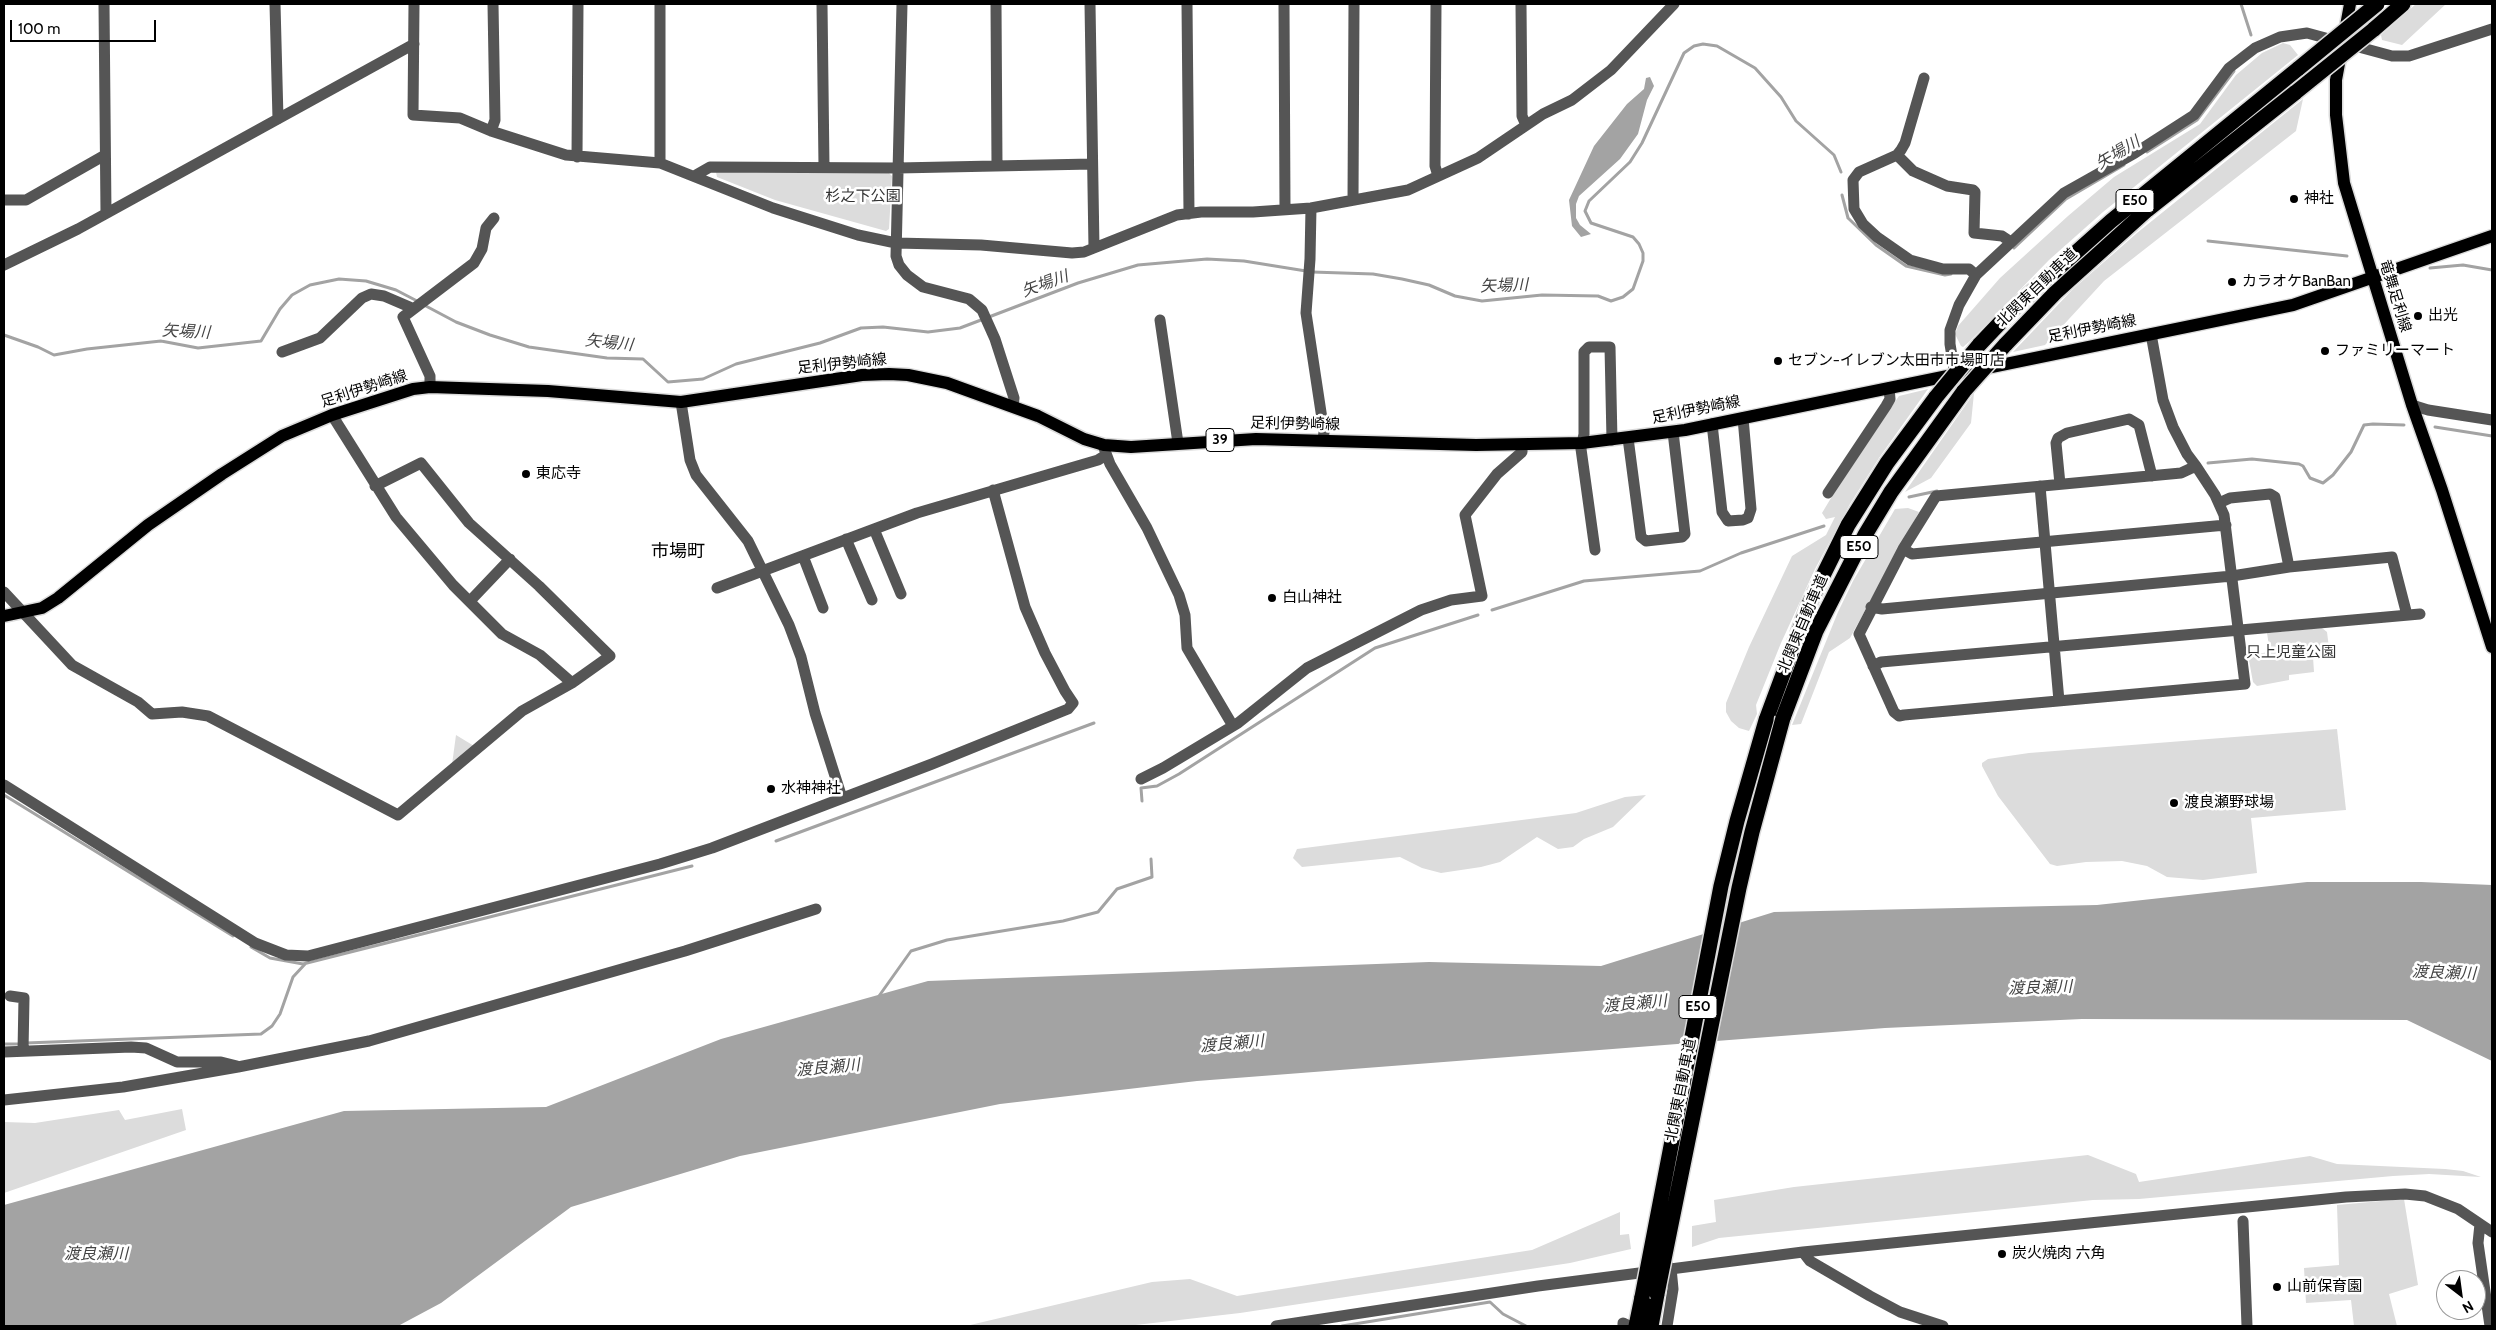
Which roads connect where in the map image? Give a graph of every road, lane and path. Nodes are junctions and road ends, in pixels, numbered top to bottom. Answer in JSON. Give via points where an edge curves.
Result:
{"nodes":[{"id":1,"x":104,"y":4,"type":"edge"},
{"id":2,"x":275,"y":4,"type":"edge"},
{"id":3,"x":414,"y":4,"type":"edge"},
{"id":4,"x":493,"y":4,"type":"edge"},
{"id":5,"x":578,"y":4,"type":"edge"},
{"id":6,"x":660,"y":4,"type":"edge"},
{"id":7,"x":822,"y":4,"type":"edge"},
{"id":8,"x":902,"y":4,"type":"edge"},
{"id":9,"x":996,"y":4,"type":"edge"},
{"id":10,"x":1090,"y":4,"type":"edge"},
{"id":11,"x":1187,"y":4,"type":"edge"},
{"id":12,"x":1284,"y":4,"type":"edge"},
{"id":13,"x":1354,"y":4,"type":"edge"},
{"id":14,"x":1436,"y":4,"type":"edge"},
{"id":15,"x":1521,"y":4,"type":"edge"},
{"id":16,"x":2350,"y":4,"type":"edge"},
{"id":17,"x":2377,"y":4,"type":"edge"},
{"id":18,"x":2403,"y":4,"type":"edge"},
{"id":19,"x":1669,"y":6,"type":"edge"},
{"id":20,"x":2492,"y":29,"type":"edge"},
{"id":21,"x":2341,"y":43,"type":"junction"},
{"id":22,"x":414,"y":44,"type":"junction"},
{"id":23,"x":1924,"y":78,"type":"dead end"},
{"id":24,"x":278,"y":119,"type":"junction"},
{"id":25,"x":1526,"y":125,"type":"junction"},
{"id":26,"x":491,"y":131,"type":"junction"},
{"id":27,"x":1897,"y":155,"type":"junction"},
{"id":28,"x":105,"y":156,"type":"junction"},
{"id":29,"x":577,"y":157,"type":"junction"},
{"id":30,"x":660,"y":163,"type":"junction"},
{"id":31,"x":1092,"y":164,"type":"junction"},
{"id":32,"x":997,"y":166,"type":"junction"},
{"id":33,"x":824,"y":167,"type":"junction"},
{"id":34,"x":898,"y":168,"type":"junction"},
{"id":35,"x":696,"y":175,"type":"junction"},
{"id":36,"x":1438,"y":176,"type":"junction"},
{"id":37,"x":4,"y":200,"type":"edge"},
{"id":38,"x":1353,"y":200,"type":"junction"},
{"id":39,"x":1285,"y":208,"type":"junction"},
{"id":40,"x":1311,"y":208,"type":"junction"},
{"id":41,"x":106,"y":213,"type":"junction"},
{"id":42,"x":1189,"y":214,"type":"junction"},
{"id":43,"x":494,"y":218,"type":"dead end"},
{"id":44,"x":2492,"y":236,"type":"edge"},
{"id":45,"x":2011,"y":242,"type":"junction"},
{"id":46,"x":896,"y":243,"type":"junction"},
{"id":47,"x":1094,"y":248,"type":"junction"},
{"id":48,"x":4,"y":265,"type":"edge"},
{"id":49,"x":1976,"y":275,"type":"junction"},
{"id":50,"x":2372,"y":278,"type":"junction"},
{"id":51,"x":412,"y":308,"type":"junction"},
{"id":52,"x":1160,"y":320,"type":"dead end"},
{"id":53,"x":2151,"y":334,"type":"junction"},
{"id":54,"x":282,"y":352,"type":"dead end"},
{"id":55,"x":1955,"y":375,"type":"junction"},
{"id":56,"x":430,"y":387,"type":"junction"},
{"id":57,"x":1889,"y":388,"type":"junction"},
{"id":58,"x":681,"y":402,"type":"junction"},
{"id":59,"x":2412,"y":405,"type":"junction"},
{"id":60,"x":1013,"y":406,"type":"junction"},
{"id":61,"x":332,"y":415,"type":"junction"},
{"id":62,"x":1743,"y":418,"type":"junction"},
{"id":63,"x":2492,"y":420,"type":"edge"},
{"id":64,"x":1712,"y":424,"type":"junction"},
{"id":65,"x":1673,"y":432,"type":"junction"},
{"id":66,"x":1628,"y":438,"type":"junction"},
{"id":67,"x":1323,"y":440,"type":"junction"},
{"id":68,"x":1612,"y":440,"type":"junction"},
{"id":69,"x":1582,"y":442,"type":"junction"},
{"id":70,"x":1178,"y":443,"type":"junction"},
{"id":71,"x":1522,"y":445,"type":"junction"},
{"id":72,"x":1105,"y":450,"type":"junction"},
{"id":73,"x":2196,"y":466,"type":"junction"},
{"id":74,"x":2152,"y":476,"type":"junction"},
{"id":75,"x":2060,"y":484,"type":"junction"},
{"id":76,"x":375,"y":486,"type":"junction"},
{"id":77,"x":2040,"y":486,"type":"junction"},
{"id":78,"x":993,"y":490,"type":"junction"},
{"id":79,"x":1828,"y":493,"type":"dead end"},
{"id":80,"x":2219,"y":503,"type":"junction"},
{"id":81,"x":2226,"y":525,"type":"junction"},
{"id":82,"x":874,"y":529,"type":"junction"},
{"id":83,"x":846,"y":539,"type":"junction"},
{"id":84,"x":2045,"y":542,"type":"junction"},
{"id":85,"x":1903,"y":549,"type":"junction"},
{"id":86,"x":1595,"y":550,"type":"dead end"},
{"id":87,"x":803,"y":556,"type":"junction"},
{"id":88,"x":510,"y":559,"type":"junction"},
{"id":89,"x":2289,"y":567,"type":"junction"},
{"id":90,"x":764,"y":572,"type":"junction"},
{"id":91,"x":2232,"y":576,"type":"junction"},
{"id":92,"x":717,"y":588,"type":"dead end"},
{"id":93,"x":4,"y":592,"type":"edge"},
{"id":94,"x":2050,"y":593,"type":"junction"},
{"id":95,"x":901,"y":594,"type":"dead end"},
{"id":96,"x":470,"y":600,"type":"junction"},
{"id":97,"x":872,"y":600,"type":"dead end"},
{"id":98,"x":1871,"y":607,"type":"junction"},
{"id":99,"x":823,"y":608,"type":"dead end"},
{"id":100,"x":23,"y":614,"type":"junction"},
{"id":101,"x":2420,"y":614,"type":"dead end"},
{"id":102,"x":2407,"y":615,"type":"junction"},
{"id":103,"x":4,"y":616,"type":"edge"},
{"id":104,"x":2238,"y":630,"type":"junction"},
{"id":105,"x":2054,"y":646,"type":"junction"},
{"id":106,"x":2492,"y":647,"type":"edge"},
{"id":107,"x":1873,"y":666,"type":"junction"},
{"id":108,"x":572,"y":683,"type":"junction"},
{"id":109,"x":2059,"y":701,"type":"junction"},
{"id":110,"x":1233,"y":726,"type":"junction"},
{"id":111,"x":1141,"y":779,"type":"dead end"},
{"id":112,"x":4,"y":786,"type":"edge"},
{"id":113,"x":842,"y":798,"type":"junction"},
{"id":114,"x":816,"y":909,"type":"dead end"},
{"id":115,"x":10,"y":996,"type":"dead end"},
{"id":116,"x":23,"y":1051,"type":"junction"},
{"id":117,"x":4,"y":1052,"type":"edge"},
{"id":118,"x":238,"y":1067,"type":"junction"},
{"id":119,"x":4,"y":1100,"type":"edge"},
{"id":120,"x":2243,"y":1221,"type":"dead end"},
{"id":121,"x":2480,"y":1224,"type":"junction"},
{"id":122,"x":2492,"y":1232,"type":"edge"},
{"id":123,"x":1803,"y":1252,"type":"junction"},
{"id":124,"x":1671,"y":1268,"type":"junction"},
{"id":125,"x":1276,"y":1326,"type":"edge"},
{"id":126,"x":1622,"y":1326,"type":"edge"},
{"id":127,"x":1629,"y":1326,"type":"edge"},
{"id":128,"x":1636,"y":1326,"type":"edge"},
{"id":129,"x":1651,"y":1326,"type":"edge"},
{"id":130,"x":1667,"y":1326,"type":"edge"},
{"id":131,"x":1943,"y":1326,"type":"edge"},
{"id":132,"x":2247,"y":1326,"type":"edge"},
{"id":133,"x":2490,"y":1326,"type":"edge"}],
"edges":[{"from":1,"to":28,"type":"street"},
{"from":2,"to":24,"type":"street"},
{"from":3,"to":22,"type":"street"},
{"from":4,"to":26,"type":"street","via":[[495,120]]},
{"from":5,"to":29,"type":"street"},
{"from":6,"to":30,"type":"street"},
{"from":7,"to":33,"type":"street"},
{"from":8,"to":34,"type":"street"},
{"from":9,"to":32,"type":"street"},
{"from":10,"to":31,"type":"street"},
{"from":11,"to":42,"type":"street"},
{"from":12,"to":39,"type":"street"},
{"from":13,"to":38,"type":"street"},
{"from":14,"to":36,"type":"street","via":[[1435,166]]},
{"from":15,"to":25,"type":"street","via":[[1522,116]]},
{"from":16,"to":21,"type":"main road","name":"竜舞足利線"},
{"from":17,"to":128,"type":"highway","name":"北関東自動車道","number":"E50","bridge":true,"via":[[2104,227],[2016,306],[1936,397],[1887,463],[1848,525],[1809,604],[1766,720],[1737,820],[1721,886]]},
{"from":18,"to":129,"type":"highway","name":"北関東自動車道","number":"E50","bridge":true,"via":[[2147,210],[2056,293],[1964,391],[1865,534],[1816,631],[1783,718],[1741,879]]},
{"from":19,"to":25,"type":"street","via":[[1627,55],[1598,81],[1572,100]]},
{"from":20,"to":21,"type":"street","via":[[2409,56],[2392,56]]},
{"from":21,"to":45,"type":"street","via":[[2302,33],[2280,37],[2255,48],[2229,68],[2190,119],[2064,193]]},
{"from":21,"to":50,"type":"main road","name":"竜舞足利線","via":[[2336,80],[2339,153],[2346,192]]},
{"from":22,"to":24,"type":"street"},
{"from":22,"to":26,"type":"street","via":[[412,115],[460,118]]},
{"from":23,"to":27,"type":"street","via":[[1905,143]]},
{"from":24,"to":41,"type":"street"},
{"from":25,"to":36,"type":"street","via":[[1478,158]]},
{"from":26,"to":29,"type":"street"},
{"from":27,"to":45,"type":"street","via":[[1913,171],[1947,186],[1973,190],[1974,233],[2002,236]]},
{"from":27,"to":49,"type":"street","via":[[1872,165],[1853,180],[1852,201],[1858,217],[1877,237],[1910,260],[1943,269],[1969,269]]},
{"from":28,"to":37,"type":"street","via":[[26,200]]},
{"from":28,"to":41,"type":"street"},
{"from":29,"to":30,"type":"street"},
{"from":30,"to":35,"type":"street"},
{"from":31,"to":32,"type":"street"},
{"from":31,"to":47,"type":"street"},
{"from":32,"to":34,"type":"street"},
{"from":33,"to":34,"type":"street"},
{"from":33,"to":35,"type":"street","via":[[710,167]]},
{"from":34,"to":46,"type":"street"},
{"from":35,"to":46,"type":"street","via":[[773,208],[858,236]]},
{"from":36,"to":38,"type":"street","via":[[1408,190]]},
{"from":38,"to":40,"type":"street"},
{"from":39,"to":40,"type":"street"},
{"from":39,"to":42,"type":"street"},
{"from":40,"to":67,"type":"street","via":[[1306,313]]},
{"from":41,"to":48,"type":"street"},
{"from":42,"to":47,"type":"street","via":[[1167,218]]},
{"from":43,"to":51,"type":"street","via":[[486,228],[482,249],[474,263]]},
{"from":44,"to":50,"type":"main road","name":"足利伊勢崎線","number":"39"},
{"from":45,"to":49,"type":"street"},
{"from":46,"to":47,"type":"street","via":[[981,245],[1072,253]]},
{"from":46,"to":60,"type":"street","via":[[899,265],[913,280],[931,290],[977,304],[989,327],[1014,398]]},
{"from":49,"to":55,"type":"street","via":[[1959,305],[1950,330]]},
{"from":50,"to":53,"type":"main road","name":"足利伊勢崎線","number":"39","via":[[2293,305]]},
{"from":50,"to":59,"type":"main road","name":"竜舞足利線"},
{"from":51,"to":54,"type":"street","via":[[371,294],[362,298],[320,338]]},
{"from":51,"to":56,"type":"street","via":[[403,318],[430,376]]},
{"from":52,"to":70,"type":"street"},
{"from":53,"to":55,"type":"main road","name":"足利伊勢崎線","number":"39"},
{"from":53,"to":73,"type":"street","via":[[2163,400],[2180,442]]},
{"from":55,"to":57,"type":"main road","name":"足利伊勢崎線","number":"39"},
{"from":56,"to":58,"type":"main road","name":"足利伊勢崎線","number":"39"},
{"from":56,"to":61,"type":"main road","name":"足利伊勢崎線","number":"39","via":[[398,393]]},
{"from":57,"to":62,"type":"main road","name":"足利伊勢崎線","number":"39"},
{"from":57,"to":79,"type":"street","via":[[1890,398],[1886,406]]},
{"from":58,"to":60,"type":"main road","name":"足利伊勢崎線","number":"39","via":[[888,374],[947,383]]},
{"from":58,"to":90,"type":"street","via":[[690,460],[696,475],[745,538]]},
{"from":59,"to":63,"type":"street"},
{"from":59,"to":106,"type":"main road","name":"竜舞足利線"},
{"from":60,"to":72,"type":"main road","name":"足利伊勢崎線","number":"39"},
{"from":61,"to":76,"type":"street"},
{"from":61,"to":100,"type":"main road","name":"足利伊勢崎線","number":"39","via":[[262,447],[148,525],[58,598]]},
{"from":62,"to":64,"type":"main road","name":"足利伊勢崎線","number":"39"},
{"from":62,"to":64,"type":"street","via":[[1751,509],[1748,518],[1743,520],[1728,521],[1722,512]]},
{"from":64,"to":65,"type":"main road","name":"足利伊勢崎線","number":"39"},
{"from":65,"to":66,"type":"main road","name":"足利伊勢崎線","number":"39"},
{"from":65,"to":66,"type":"street","via":[[1685,534],[1682,537],[1646,541],[1642,537]]},
{"from":66,"to":68,"type":"main road","name":"足利伊勢崎線","number":"39"},
{"from":67,"to":70,"type":"main road","name":"足利伊勢崎線","number":"39"},
{"from":67,"to":71,"type":"main road","name":"足利伊勢崎線","number":"39"},
{"from":68,"to":69,"type":"main road","name":"足利伊勢崎線","number":"39"},
{"from":68,"to":69,"type":"street","via":[[1610,347],[1589,347],[1584,352]]},
{"from":69,"to":71,"type":"main road","name":"足利伊勢崎線","number":"39"},
{"from":69,"to":86,"type":"street"},
{"from":70,"to":72,"type":"main road","name":"足利伊勢崎線","number":"39"},
{"from":71,"to":110,"type":"street","via":[[1522,452],[1497,474],[1466,515],[1482,596],[1451,600],[1421,610],[1307,668]]},
{"from":72,"to":78,"type":"street","via":[[1098,460]]},
{"from":72,"to":110,"type":"street","via":[[1179,596],[1185,616],[1186,648]]},
{"from":73,"to":74,"type":"street","via":[[2186,472]]},
{"from":73,"to":80,"type":"street"},
{"from":74,"to":75,"type":"street"},
{"from":74,"to":75,"type":"street","via":[[2139,425],[2129,419],[2067,433],[2058,438]]},
{"from":75,"to":77,"type":"street"},
{"from":76,"to":88,"type":"street","via":[[421,463],[469,523]]},
{"from":76,"to":96,"type":"street","via":[[396,517]]},
{"from":77,"to":84,"type":"street"},
{"from":77,"to":85,"type":"street","via":[[1936,496]]},
{"from":78,"to":82,"type":"street"},
{"from":78,"to":113,"type":"street","via":[[1025,607],[1064,692],[1073,702],[1064,712]]},
{"from":80,"to":81,"type":"street"},
{"from":80,"to":89,"type":"street","via":[[2230,498],[2270,494],[2275,497]]},
{"from":81,"to":84,"type":"street"},
{"from":81,"to":91,"type":"street"},
{"from":82,"to":83,"type":"street"},
{"from":82,"to":95,"type":"street"},
{"from":83,"to":87,"type":"street"},
{"from":83,"to":97,"type":"street"},
{"from":84,"to":85,"type":"street","via":[[1912,554]]},
{"from":84,"to":94,"type":"street"},
{"from":85,"to":98,"type":"street"},
{"from":87,"to":90,"type":"street"},
{"from":87,"to":99,"type":"street"},
{"from":88,"to":96,"type":"street"},
{"from":88,"to":108,"type":"street","via":[[610,656]]},
{"from":89,"to":91,"type":"street"},
{"from":89,"to":102,"type":"street","via":[[2392,557]]},
{"from":90,"to":92,"type":"street"},
{"from":90,"to":113,"type":"street","via":[[800,657],[814,713]]},
{"from":91,"to":94,"type":"street"},
{"from":91,"to":104,"type":"street"},
{"from":93,"to":100,"type":"street"},
{"from":94,"to":98,"type":"street","via":[[1882,609]]},
{"from":94,"to":105,"type":"street"},
{"from":96,"to":108,"type":"street","via":[[502,634],[540,656]]},
{"from":98,"to":107,"type":"street","via":[[1859,634]]},
{"from":100,"to":103,"type":"main road","name":"足利伊勢崎線","number":"39"},
{"from":100,"to":108,"type":"street","via":[[72,666],[138,702],[152,714],[188,712],[208,716],[398,815],[522,711]]},
{"from":101,"to":102,"type":"street"},
{"from":102,"to":104,"type":"street"},
{"from":104,"to":105,"type":"street"},
{"from":104,"to":109,"type":"street","via":[[2245,680],[2241,686]]},
{"from":105,"to":107,"type":"street","via":[[1881,662]]},
{"from":105,"to":109,"type":"street"},
{"from":107,"to":109,"type":"street","via":[[1894,712],[1899,716]]},
{"from":110,"to":111,"type":"street"},
{"from":112,"to":113,"type":"street","via":[[255,942],[274,951],[297,956],[339,948],[660,864],[712,848]]},
{"from":114,"to":118,"type":"street","via":[[685,951],[433,1024],[331,1050]]},
{"from":115,"to":116,"type":"street","via":[[24,998]]},
{"from":116,"to":117,"type":"street"},
{"from":116,"to":118,"type":"street","via":[[146,1048],[177,1062],[221,1062]]},
{"from":118,"to":119,"type":"street","via":[[123,1087]]},
{"from":120,"to":132,"type":"street"},
{"from":121,"to":122,"type":"street"},
{"from":121,"to":123,"type":"street","via":[[2437,1200],[2405,1194],[2236,1207]]},
{"from":121,"to":133,"type":"street","via":[[2478,1243]]},
{"from":123,"to":124,"type":"street"},
{"from":123,"to":131,"type":"street","via":[[1810,1261],[1900,1312]]},
{"from":124,"to":125,"type":"street"},
{"from":124,"to":130,"type":"street","via":[[1673,1289]]},
{"from":126,"to":127,"type":"street","via":[[1623,1323]]}]}
